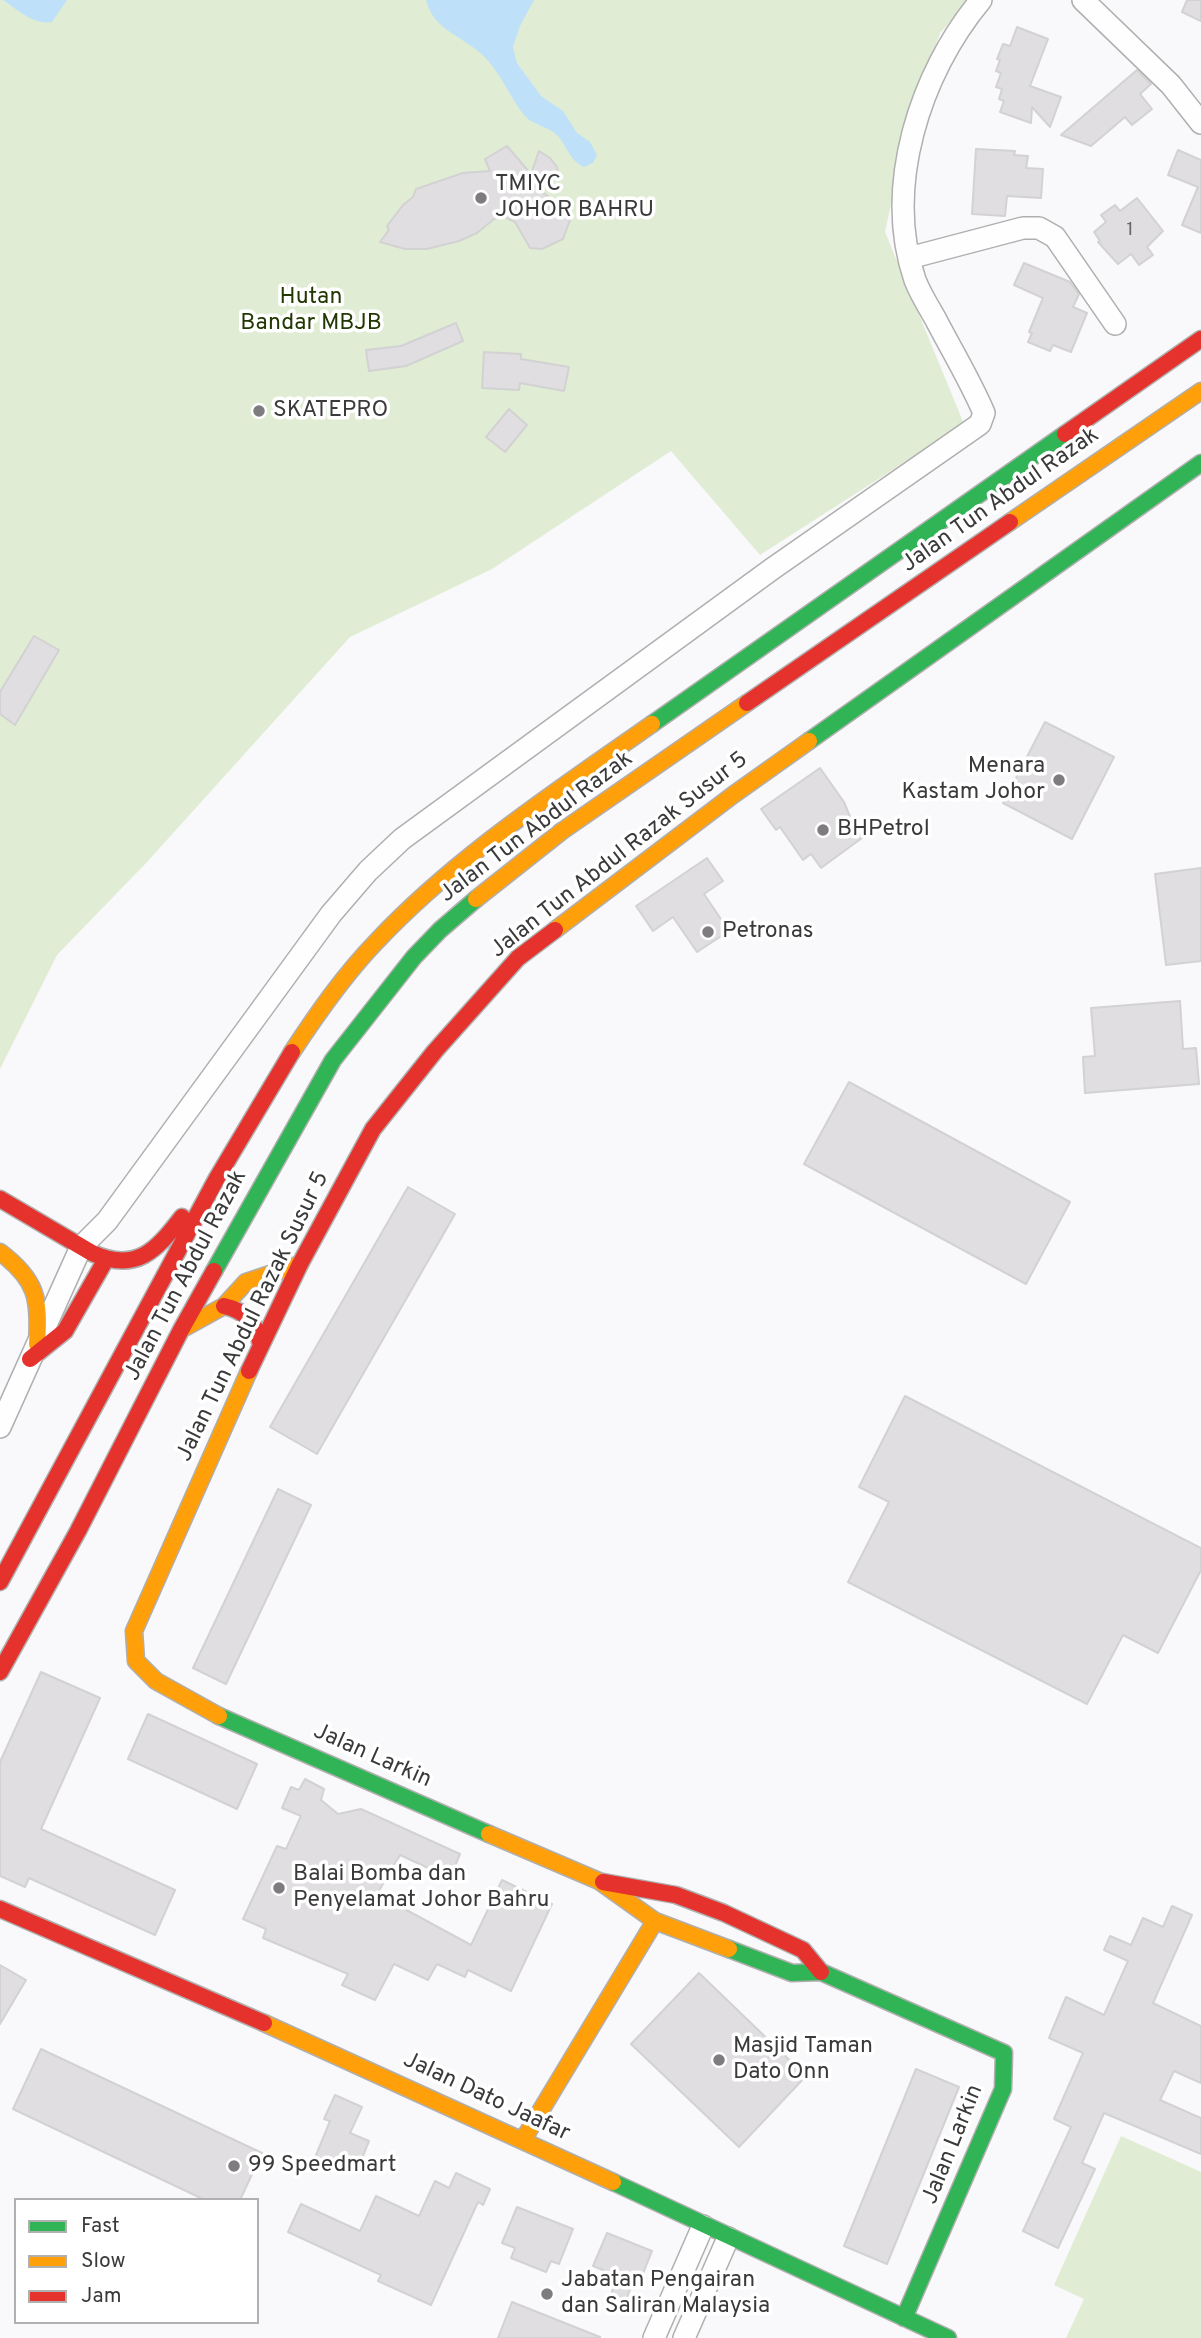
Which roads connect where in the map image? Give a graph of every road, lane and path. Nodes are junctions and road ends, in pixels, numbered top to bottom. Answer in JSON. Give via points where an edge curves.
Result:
{"nodes":[{"id":1,"x":981,"y":0,"type":"edge"},
{"id":2,"x":1083,"y":0,"type":"edge"},
{"id":3,"x":1201,"y":123,"type":"edge"},
{"id":4,"x":909,"y":258,"type":"junction"},
{"id":5,"x":1115,"y":324,"type":"dead end"},
{"id":6,"x":1201,"y":339,"type":"edge"},
{"id":7,"x":1201,"y":391,"type":"edge"},
{"id":8,"x":1197,"y":473,"type":"edge"},
{"id":9,"x":230,"y":1155,"type":"junction"},
{"id":10,"x":0,"y":1199,"type":"edge"},
{"id":11,"x":0,"y":1252,"type":"edge"},
{"id":12,"x":93,"y":1254,"type":"junction"},
{"id":13,"x":300,"y":1264,"type":"junction"},
{"id":14,"x":224,"y":1306,"type":"junction"},
{"id":15,"x":181,"y":1330,"type":"junction"},
{"id":16,"x":261,"y":1345,"type":"junction"},
{"id":17,"x":33,"y":1352,"type":"junction"},
{"id":18,"x":0,"y":1427,"type":"edge"},
{"id":19,"x":0,"y":1582,"type":"edge"},
{"id":20,"x":136,"y":1661,"type":"joint"},
{"id":21,"x":0,"y":1672,"type":"edge"},
{"id":22,"x":599,"y":1881,"type":"junction"},
{"id":23,"x":0,"y":1909,"type":"edge"},
{"id":24,"x":736,"y":1919,"type":"junction"},
{"id":25,"x":655,"y":1921,"type":"junction"},
{"id":26,"x":821,"y":1972,"type":"junction"},
{"id":27,"x":523,"y":2140,"type":"junction"},
{"id":28,"x":703,"y":2226,"type":"junction"},
{"id":29,"x":728,"y":2238,"type":"junction"},
{"id":30,"x":904,"y":2318,"type":"junction"},
{"id":31,"x":654,"y":2338,"type":"edge"},
{"id":32,"x":684,"y":2338,"type":"edge"},
{"id":33,"x":948,"y":2338,"type":"edge"}],
"edges":[{"from":1,"to":4,"type":"street","via":[[953,37],[925,91],[909,154],[905,241]]},
{"from":2,"to":3,"type":"street","via":[[1171,85]]},
{"from":4,"to":5,"type":"street","via":[[1023,228],[1039,228],[1055,237]]},
{"from":4,"to":12,"type":"street","via":[[916,283],[984,413],[980,425],[772,569],[402,839],[331,914],[107,1221]]},
{"from":6,"to":9,"type":"main road","name":"Jalan Tun Abdul Razak","via":[[537,805],[435,887],[342,982]]},
{"from":7,"to":15,"type":"main road","name":"Jalan Tun Abdul Razak","via":[[562,831],[440,930],[333,1060]]},
{"from":8,"to":13,"type":"main road","name":"Jalan Tun Abdul Razak Susur 5","via":[[733,795],[518,958],[373,1129]]},
{"from":9,"to":12,"type":"main road","via":[[163,1242],[149,1253],[127,1263]]},
{"from":9,"to":19,"type":"main road","name":"Jalan Tun Abdul Razak"},
{"from":10,"to":12,"type":"main road"},
{"from":11,"to":17,"type":"main road","via":[[29,1279],[38,1299]]},
{"from":12,"to":17,"type":"street","via":[[55,1329]]},
{"from":13,"to":14,"type":"main road","via":[[246,1282]]},
{"from":13,"to":16,"type":"main road","name":"Jalan Tun Abdul Razak Susur 5"},
{"from":14,"to":15,"type":"main road"},
{"from":14,"to":16,"type":"main road","via":[[252,1319]]},
{"from":15,"to":21,"type":"main road","name":"Jalan Tun Abdul Razak"},
{"from":16,"to":20,"type":"main road","name":"Jalan Tun Abdul Razak Susur 5","via":[[134,1630]]},
{"from":17,"to":18,"type":"street"},
{"from":20,"to":22,"type":"main road","name":"Jalan Larkin","via":[[156,1681],[230,1722]]},
{"from":22,"to":24,"type":"main road","name":"Jalan Larkin","via":[[676,1895]]},
{"from":22,"to":25,"type":"main road","name":"Jalan Larkin"},
{"from":23,"to":27,"type":"main road","name":"Jalan Dato Jaafar"},
{"from":24,"to":25,"type":"main road"},
{"from":24,"to":26,"type":"main road","name":"Jalan Larkin","via":[[803,1950]]},
{"from":25,"to":26,"type":"main road","name":"Jalan Larkin","via":[[792,1973]]},
{"from":25,"to":27,"type":"main road"},
{"from":26,"to":30,"type":"main road","name":"Jalan Larkin","via":[[1004,2053],[1003,2089]]},
{"from":27,"to":28,"type":"main road","name":"Jalan Dato Jaafar"},
{"from":28,"to":29,"type":"main road","name":"Jalan Dato Jaafar"},
{"from":28,"to":31,"type":"street"},
{"from":29,"to":30,"type":"main road","name":"Jalan Dato Jaafar"},
{"from":29,"to":32,"type":"street"},
{"from":30,"to":33,"type":"main road","name":"Jalan Dato Jaafar"}]}
